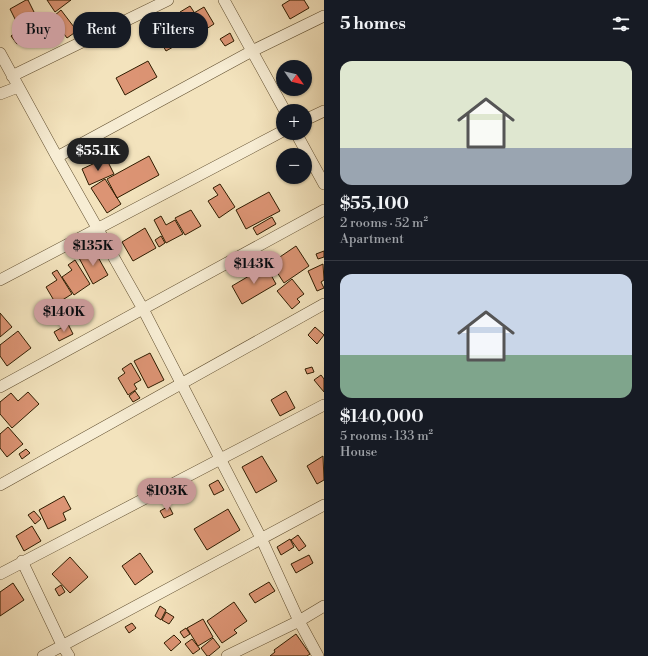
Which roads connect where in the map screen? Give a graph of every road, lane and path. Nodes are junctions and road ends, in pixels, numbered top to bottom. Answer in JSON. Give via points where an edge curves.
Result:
{"nodes":[{"id":1,"x":168,"y":0,"type":"edge"},
{"id":2,"x":224,"y":0,"type":"edge"},
{"id":3,"x":324,"y":16,"type":"edge"},
{"id":4,"x":252,"y":51,"type":"junction"},
{"id":5,"x":0,"y":53,"type":"edge"},
{"id":6,"x":12,"y":76,"type":"junction"},
{"id":7,"x":18,"y":87,"type":"junction"},
{"id":8,"x":0,"y":94,"type":"edge"},
{"id":9,"x":281,"y":104,"type":"edge"},
{"id":10,"x":324,"y":111,"type":"edge"},
{"id":11,"x":312,"y":117,"type":"edge"},
{"id":12,"x":276,"y":135,"type":"edge"},
{"id":13,"x":300,"y":140,"type":"edge"},
{"id":14,"x":56,"y":157,"type":"junction"},
{"id":15,"x":324,"y":184,"type":"edge"},
{"id":16,"x":324,"y":210,"type":"edge"},
{"id":17,"x":98,"y":229,"type":"junction"},
{"id":18,"x":0,"y":280,"type":"edge"},
{"id":19,"x":324,"y":304,"type":"edge"},
{"id":20,"x":144,"y":309,"type":"junction"},
{"id":21,"x":182,"y":384,"type":"junction"},
{"id":22,"x":0,"y":387,"type":"edge"},
{"id":23,"x":324,"y":405,"type":"edge"},
{"id":24,"x":220,"y":458,"type":"junction"},
{"id":25,"x":0,"y":485,"type":"edge"},
{"id":26,"x":324,"y":505,"type":"edge"},
{"id":27,"x":260,"y":538,"type":"junction"},
{"id":28,"x":22,"y":561,"type":"junction"},
{"id":29,"x":1,"y":569,"type":"edge"},
{"id":30,"x":324,"y":606,"type":"edge"},
{"id":31,"x":299,"y":621,"type":"junction"},
{"id":32,"x":62,"y":645,"type":"junction"},
{"id":33,"x":43,"y":656,"type":"edge"},
{"id":34,"x":69,"y":656,"type":"edge"},
{"id":35,"x":227,"y":656,"type":"edge"},
{"id":36,"x":318,"y":656,"type":"edge"}],
"edges":[{"from":1,"to":6,"type":"street"},
{"from":2,"to":4,"type":"street"},
{"from":3,"to":4,"type":"street"},
{"from":4,"to":9,"type":"street"},
{"from":4,"to":14,"type":"street"},
{"from":5,"to":6,"type":"street"},
{"from":6,"to":7,"type":"street"},
{"from":7,"to":8,"type":"street"},
{"from":7,"to":14,"type":"street"},
{"from":10,"to":11,"type":"street"},
{"from":12,"to":17,"type":"street"},
{"from":13,"to":15,"type":"street"},
{"from":14,"to":17,"type":"street"},
{"from":16,"to":20,"type":"street"},
{"from":17,"to":18,"type":"street"},
{"from":17,"to":20,"type":"street"},
{"from":19,"to":21,"type":"street"},
{"from":20,"to":21,"type":"street"},
{"from":20,"to":22,"type":"street"},
{"from":21,"to":24,"type":"street"},
{"from":21,"to":25,"type":"street"},
{"from":23,"to":24,"type":"street"},
{"from":24,"to":27,"type":"street"},
{"from":24,"to":28,"type":"street"},
{"from":26,"to":27,"type":"street"},
{"from":27,"to":31,"type":"street"},
{"from":27,"to":32,"type":"street"},
{"from":28,"to":29,"type":"street"},
{"from":28,"to":32,"type":"street"},
{"from":30,"to":31,"type":"street"},
{"from":31,"to":35,"type":"street"},
{"from":31,"to":36,"type":"street"},
{"from":32,"to":33,"type":"street"},
{"from":32,"to":34,"type":"street"}]}
